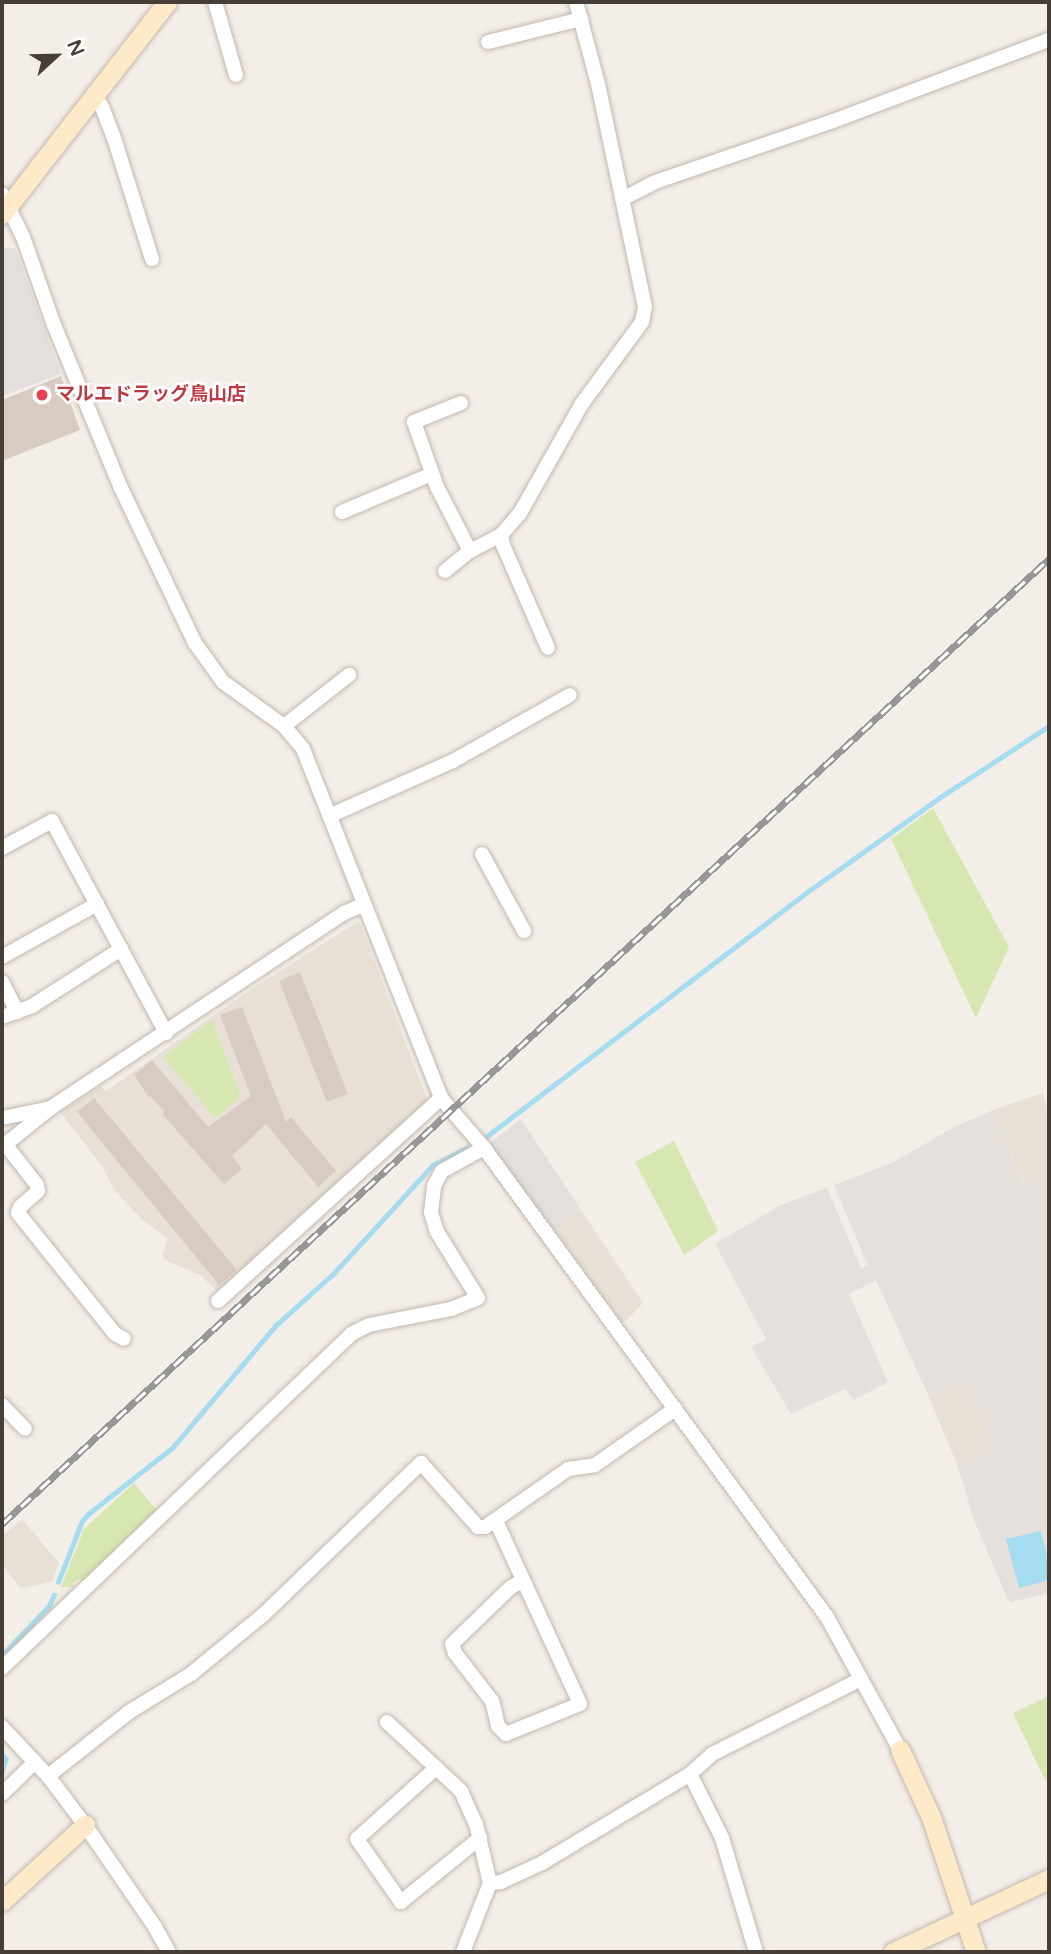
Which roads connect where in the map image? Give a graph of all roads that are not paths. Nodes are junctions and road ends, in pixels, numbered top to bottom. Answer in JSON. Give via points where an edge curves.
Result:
{"nodes":[{"id":1,"x":167,"y":2,"type":"edge"},
{"id":2,"x":215,"y":2,"type":"edge"},
{"id":3,"x":576,"y":2,"type":"edge"},
{"id":4,"x":581,"y":19,"type":"junction"},
{"id":5,"x":1049,"y":40,"type":"edge"},
{"id":6,"x":488,"y":42,"type":"dead end"},
{"id":7,"x":236,"y":75,"type":"dead end"},
{"id":8,"x":94,"y":94,"type":"junction"},
{"id":9,"x":622,"y":199,"type":"junction"},
{"id":10,"x":4,"y":205,"type":"edge"},
{"id":11,"x":152,"y":259,"type":"dead end"},
{"id":12,"x":461,"y":403,"type":"dead end"},
{"id":13,"x":432,"y":474,"type":"junction"},
{"id":14,"x":342,"y":512,"type":"dead end"},
{"id":15,"x":501,"y":534,"type":"junction"},
{"id":16,"x":470,"y":551,"type":"junction"},
{"id":17,"x":445,"y":571,"type":"dead end"},
{"id":18,"x":548,"y":648,"type":"dead end"},
{"id":19,"x":349,"y":675,"type":"dead end"},
{"id":20,"x":570,"y":695,"type":"dead end"},
{"id":21,"x":285,"y":726,"type":"junction"},
{"id":22,"x":329,"y":816,"type":"junction"},
{"id":23,"x":2,"y":848,"type":"edge"},
{"id":24,"x":482,"y":854,"type":"dead end"},
{"id":25,"x":97,"y":904,"type":"junction"},
{"id":26,"x":363,"y":905,"type":"junction"},
{"id":27,"x":524,"y":930,"type":"dead end"},
{"id":28,"x":121,"y":948,"type":"junction"},
{"id":29,"x":2,"y":957,"type":"edge"},
{"id":30,"x":2,"y":982,"type":"edge"},
{"id":31,"x":17,"y":1012,"type":"junction"},
{"id":32,"x":2,"y":1017,"type":"edge"},
{"id":33,"x":166,"y":1034,"type":"junction"},
{"id":34,"x":440,"y":1098,"type":"junction"},
{"id":35,"x":52,"y":1108,"type":"junction"},
{"id":36,"x":2,"y":1118,"type":"edge"},
{"id":37,"x":3,"y":1146,"type":"edge"},
{"id":38,"x":484,"y":1148,"type":"junction"},
{"id":39,"x":218,"y":1301,"type":"dead end"},
{"id":40,"x":124,"y":1339,"type":"dead end"},
{"id":41,"x":2,"y":1405,"type":"edge"},
{"id":42,"x":675,"y":1409,"type":"junction"},
{"id":43,"x":25,"y":1429,"type":"dead end"},
{"id":44,"x":496,"y":1521,"type":"junction"},
{"id":45,"x":523,"y":1581,"type":"junction"},
{"id":46,"x":2,"y":1668,"type":"edge"},
{"id":47,"x":861,"y":1679,"type":"junction"},
{"id":48,"x":387,"y":1722,"type":"dead end"},
{"id":49,"x":2,"y":1727,"type":"edge"},
{"id":50,"x":900,"y":1751,"type":"joint"},
{"id":51,"x":35,"y":1762,"type":"junction"},
{"id":52,"x":436,"y":1768,"type":"junction"},
{"id":53,"x":690,"y":1774,"type":"junction"},
{"id":54,"x":48,"y":1776,"type":"junction"},
{"id":55,"x":2,"y":1794,"type":"edge"},
{"id":56,"x":85,"y":1825,"type":"junction"},
{"id":57,"x":480,"y":1838,"type":"junction"},
{"id":58,"x":1049,"y":1880,"type":"edge"},
{"id":59,"x":490,"y":1883,"type":"junction"},
{"id":60,"x":2,"y":1900,"type":"edge"},
{"id":61,"x":965,"y":1919,"type":"junction"},
{"id":62,"x":169,"y":1952,"type":"edge"},
{"id":63,"x":463,"y":1952,"type":"edge"},
{"id":64,"x":756,"y":1952,"type":"edge"},
{"id":65,"x":893,"y":1952,"type":"edge"},
{"id":66,"x":976,"y":1952,"type":"edge"}],
"edges":[{"from":1,"to":8,"type":"street"},
{"from":2,"to":7,"type":"street"},
{"from":3,"to":4,"type":"street"},
{"from":4,"to":6,"type":"street"},
{"from":4,"to":9,"type":"street"},
{"from":5,"to":9,"type":"street","via":[[655,182]]},
{"from":8,"to":10,"type":"street"},
{"from":8,"to":11,"type":"street","via":[[114,138]]},
{"from":9,"to":15,"type":"street","via":[[645,307],[642,322],[581,405],[520,513]]},
{"from":10,"to":21,"type":"street","via":[[120,485],[195,643],[223,682]]},
{"from":12,"to":13,"type":"street","via":[[414,422]]},
{"from":13,"to":14,"type":"street"},
{"from":13,"to":16,"type":"street"},
{"from":15,"to":16,"type":"street"},
{"from":15,"to":18,"type":"street"},
{"from":16,"to":17,"type":"street"},
{"from":19,"to":21,"type":"street"},
{"from":20,"to":22,"type":"street","via":[[453,761]]},
{"from":21,"to":22,"type":"street","via":[[303,749]]},
{"from":22,"to":26,"type":"street"},
{"from":23,"to":25,"type":"street","via":[[52,821]]},
{"from":24,"to":27,"type":"street"},
{"from":25,"to":28,"type":"street"},
{"from":25,"to":29,"type":"street"},
{"from":26,"to":33,"type":"street","via":[[344,913]]},
{"from":26,"to":34,"type":"street"},
{"from":28,"to":31,"type":"street"},
{"from":28,"to":33,"type":"street"},
{"from":30,"to":31,"type":"street"},
{"from":31,"to":32,"type":"street"},
{"from":33,"to":35,"type":"street"},
{"from":34,"to":38,"type":"street"},
{"from":34,"to":39,"type":"street"},
{"from":35,"to":36,"type":"street"},
{"from":35,"to":37,"type":"street"},
{"from":37,"to":40,"type":"street","via":[[37,1185],[38,1191],[18,1213],[115,1334]]},
{"from":38,"to":42,"type":"street"},
{"from":38,"to":46,"type":"street","via":[[442,1171],[434,1186],[431,1212],[437,1232],[478,1298],[451,1309],[369,1325],[351,1334]]},
{"from":41,"to":43,"type":"street"},
{"from":42,"to":44,"type":"street","via":[[595,1465],[568,1469]]},
{"from":42,"to":47,"type":"street","via":[[827,1617]]},
{"from":44,"to":45,"type":"street"},
{"from":44,"to":54,"type":"street","via":[[478,1527],[421,1463],[264,1614],[191,1674],[129,1712]]},
{"from":45,"to":45,"type":"street","via":[[580,1704],[506,1734],[498,1726],[492,1701],[452,1644]]},
{"from":47,"to":50,"type":"street"},
{"from":47,"to":53,"type":"street","via":[[712,1754]]},
{"from":48,"to":52,"type":"street"},
{"from":49,"to":51,"type":"street"},
{"from":50,"to":61,"type":"street","via":[[924,1799]]},
{"from":51,"to":54,"type":"street"},
{"from":51,"to":55,"type":"street"},
{"from":52,"to":57,"type":"street","via":[[461,1791]]},
{"from":52,"to":57,"type":"street","via":[[357,1839],[401,1902]]},
{"from":53,"to":59,"type":"street","via":[[542,1863]]},
{"from":53,"to":64,"type":"street","via":[[722,1838]]},
{"from":54,"to":56,"type":"street"},
{"from":56,"to":60,"type":"street"},
{"from":56,"to":62,"type":"street"},
{"from":57,"to":59,"type":"street"},
{"from":58,"to":61,"type":"street"},
{"from":59,"to":63,"type":"street"},
{"from":61,"to":65,"type":"street"},
{"from":61,"to":66,"type":"street"}]}
